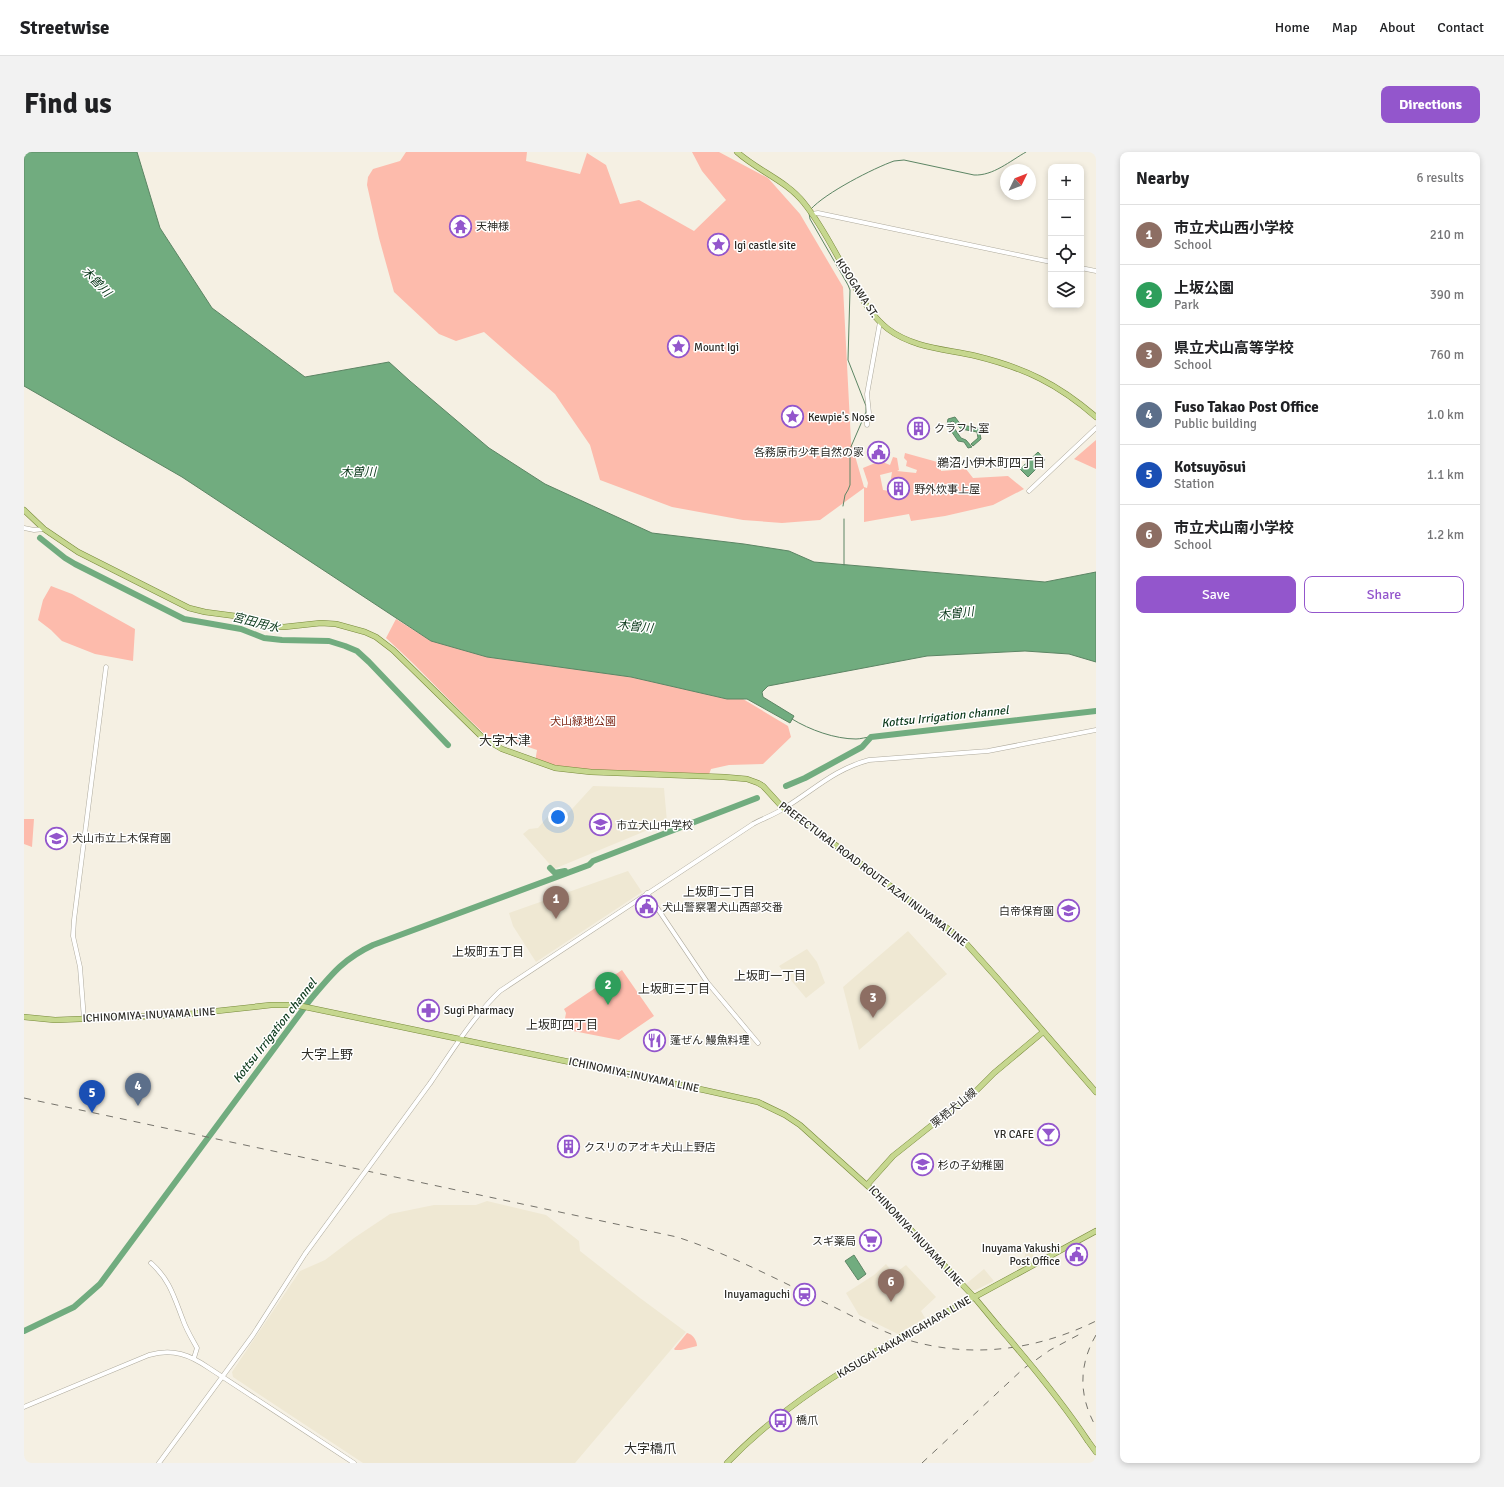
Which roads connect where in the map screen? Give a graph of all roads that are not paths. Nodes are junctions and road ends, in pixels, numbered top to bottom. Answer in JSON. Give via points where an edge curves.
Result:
{"nodes":[{"id":1,"x":737,"y":152,"type":"edge"},
{"id":2,"x":812,"y":214,"type":"junction"},
{"id":3,"x":1048,"y":261,"type":"edge"},
{"id":4,"x":1084,"y":269,"type":"edge"},
{"id":5,"x":1096,"y":271,"type":"edge"},
{"id":6,"x":880,"y":322,"type":"junction"},
{"id":7,"x":1096,"y":417,"type":"edge"},
{"id":8,"x":867,"y":425,"type":"dead end"},
{"id":9,"x":1096,"y":428,"type":"edge"},
{"id":10,"x":1029,"y":491,"type":"dead end"},
{"id":11,"x":24,"y":510,"type":"edge"},
{"id":12,"x":24,"y":528,"type":"edge"},
{"id":13,"x":44,"y":529,"type":"junction"},
{"id":14,"x":106,"y":667,"type":"dead end"},
{"id":15,"x":1096,"y":730,"type":"edge"},
{"id":16,"x":784,"y":809,"type":"junction"},
{"id":17,"x":647,"y":894,"type":"junction"},
{"id":18,"x":24,"y":1017,"type":"edge"},
{"id":19,"x":84,"y":1019,"type":"junction"},
{"id":20,"x":1043,"y":1032,"type":"junction"},
{"id":21,"x":461,"y":1039,"type":"junction"},
{"id":22,"x":758,"y":1042,"type":"dead end"},
{"id":23,"x":1096,"y":1092,"type":"edge"},
{"id":24,"x":867,"y":1185,"type":"junction"},
{"id":25,"x":1096,"y":1231,"type":"edge"},
{"id":26,"x":151,"y":1263,"type":"dead end"},
{"id":27,"x":974,"y":1298,"type":"junction"},
{"id":28,"x":194,"y":1358,"type":"junction"},
{"id":29,"x":222,"y":1376,"type":"junction"},
{"id":30,"x":24,"y":1407,"type":"edge"},
{"id":31,"x":1096,"y":1452,"type":"edge"},
{"id":32,"x":159,"y":1463,"type":"edge"},
{"id":33,"x":354,"y":1463,"type":"edge"},
{"id":34,"x":727,"y":1463,"type":"edge"}],
"edges":[{"from":1,"to":2,"type":"main road","name":"KISOGAWA ST.","via":[[791,189]]},
{"from":2,"to":3,"type":"street","via":[[818,213]]},
{"from":2,"to":6,"type":"main road","name":"KISOGAWA ST.","via":[[865,304]]},
{"from":4,"to":5,"type":"street"},
{"from":6,"to":7,"type":"main road","name":"KISOGAWA ST.","via":[[913,342],[1003,363],[1026,372],[1068,394]]},
{"from":6,"to":8,"type":"street","via":[[867,394]]},
{"from":9,"to":10,"type":"street"},
{"from":11,"to":13,"type":"main road","name":"PREFECTURAL ROAD ROUTE AZAI INUYAMA LINE"},
{"from":12,"to":13,"type":"street"},
{"from":13,"to":16,"type":"main road","name":"PREFECTURAL ROAD ROUTE AZAI INUYAMA LINE","via":[[78,552],[189,608],[243,617],[271,626],[336,624],[376,637],[393,650],[483,738],[527,759],[555,768],[591,772],[747,779],[763,786]]},
{"from":14,"to":19,"type":"street","via":[[73,936],[80,967]]},
{"from":15,"to":16,"type":"street","via":[[988,751],[869,760],[853,764]]},
{"from":16,"to":17,"type":"street","via":[[753,824]]},
{"from":16,"to":20,"type":"main road","name":"PREFECTURAL ROAD ROUTE AZAI INUYAMA LINE","via":[[963,940]]},
{"from":17,"to":21,"type":"street","via":[[500,991]]},
{"from":17,"to":22,"type":"street","via":[[707,982]]},
{"from":18,"to":19,"type":"main road","name":"ICHINOMIYA-INUYAMA LINE"},
{"from":19,"to":21,"type":"main road","name":"ICHINOMIYA-INUYAMA LINE","via":[[180,1015],[271,1005],[296,1005]]},
{"from":20,"to":23,"type":"main road","name":"PREFECTURAL ROAD ROUTE AZAI INUYAMA LINE"},
{"from":20,"to":24,"type":"main road","name":"栗栖犬山線","via":[[974,1093],[893,1156]]},
{"from":21,"to":24,"type":"main road","name":"ICHINOMIYA-INUYAMA LINE","via":[[758,1102],[800,1125]]},
{"from":21,"to":29,"type":"street","bridge":true,"via":[[305,1254],[253,1335]]},
{"from":24,"to":27,"type":"main road","name":"ICHINOMIYA-INUYAMA LINE"},
{"from":25,"to":27,"type":"main road","name":"KASUGAI-KAKAMIGAHARA LINE"},
{"from":26,"to":28,"type":"street","via":[[169,1285],[196,1348]]},
{"from":27,"to":31,"type":"main road","name":"ICHINOMIYA-INUYAMA LINE","bridge":true,"via":[[1066,1407]]},
{"from":27,"to":34,"type":"main road","name":"KASUGAI-KAKAMIGAHARA LINE","bridge":true,"via":[[847,1368],[780,1415]]},
{"from":28,"to":29,"type":"street"},
{"from":28,"to":30,"type":"street","via":[[173,1352],[149,1355]]},
{"from":29,"to":32,"type":"street"},
{"from":29,"to":33,"type":"street"}]}
